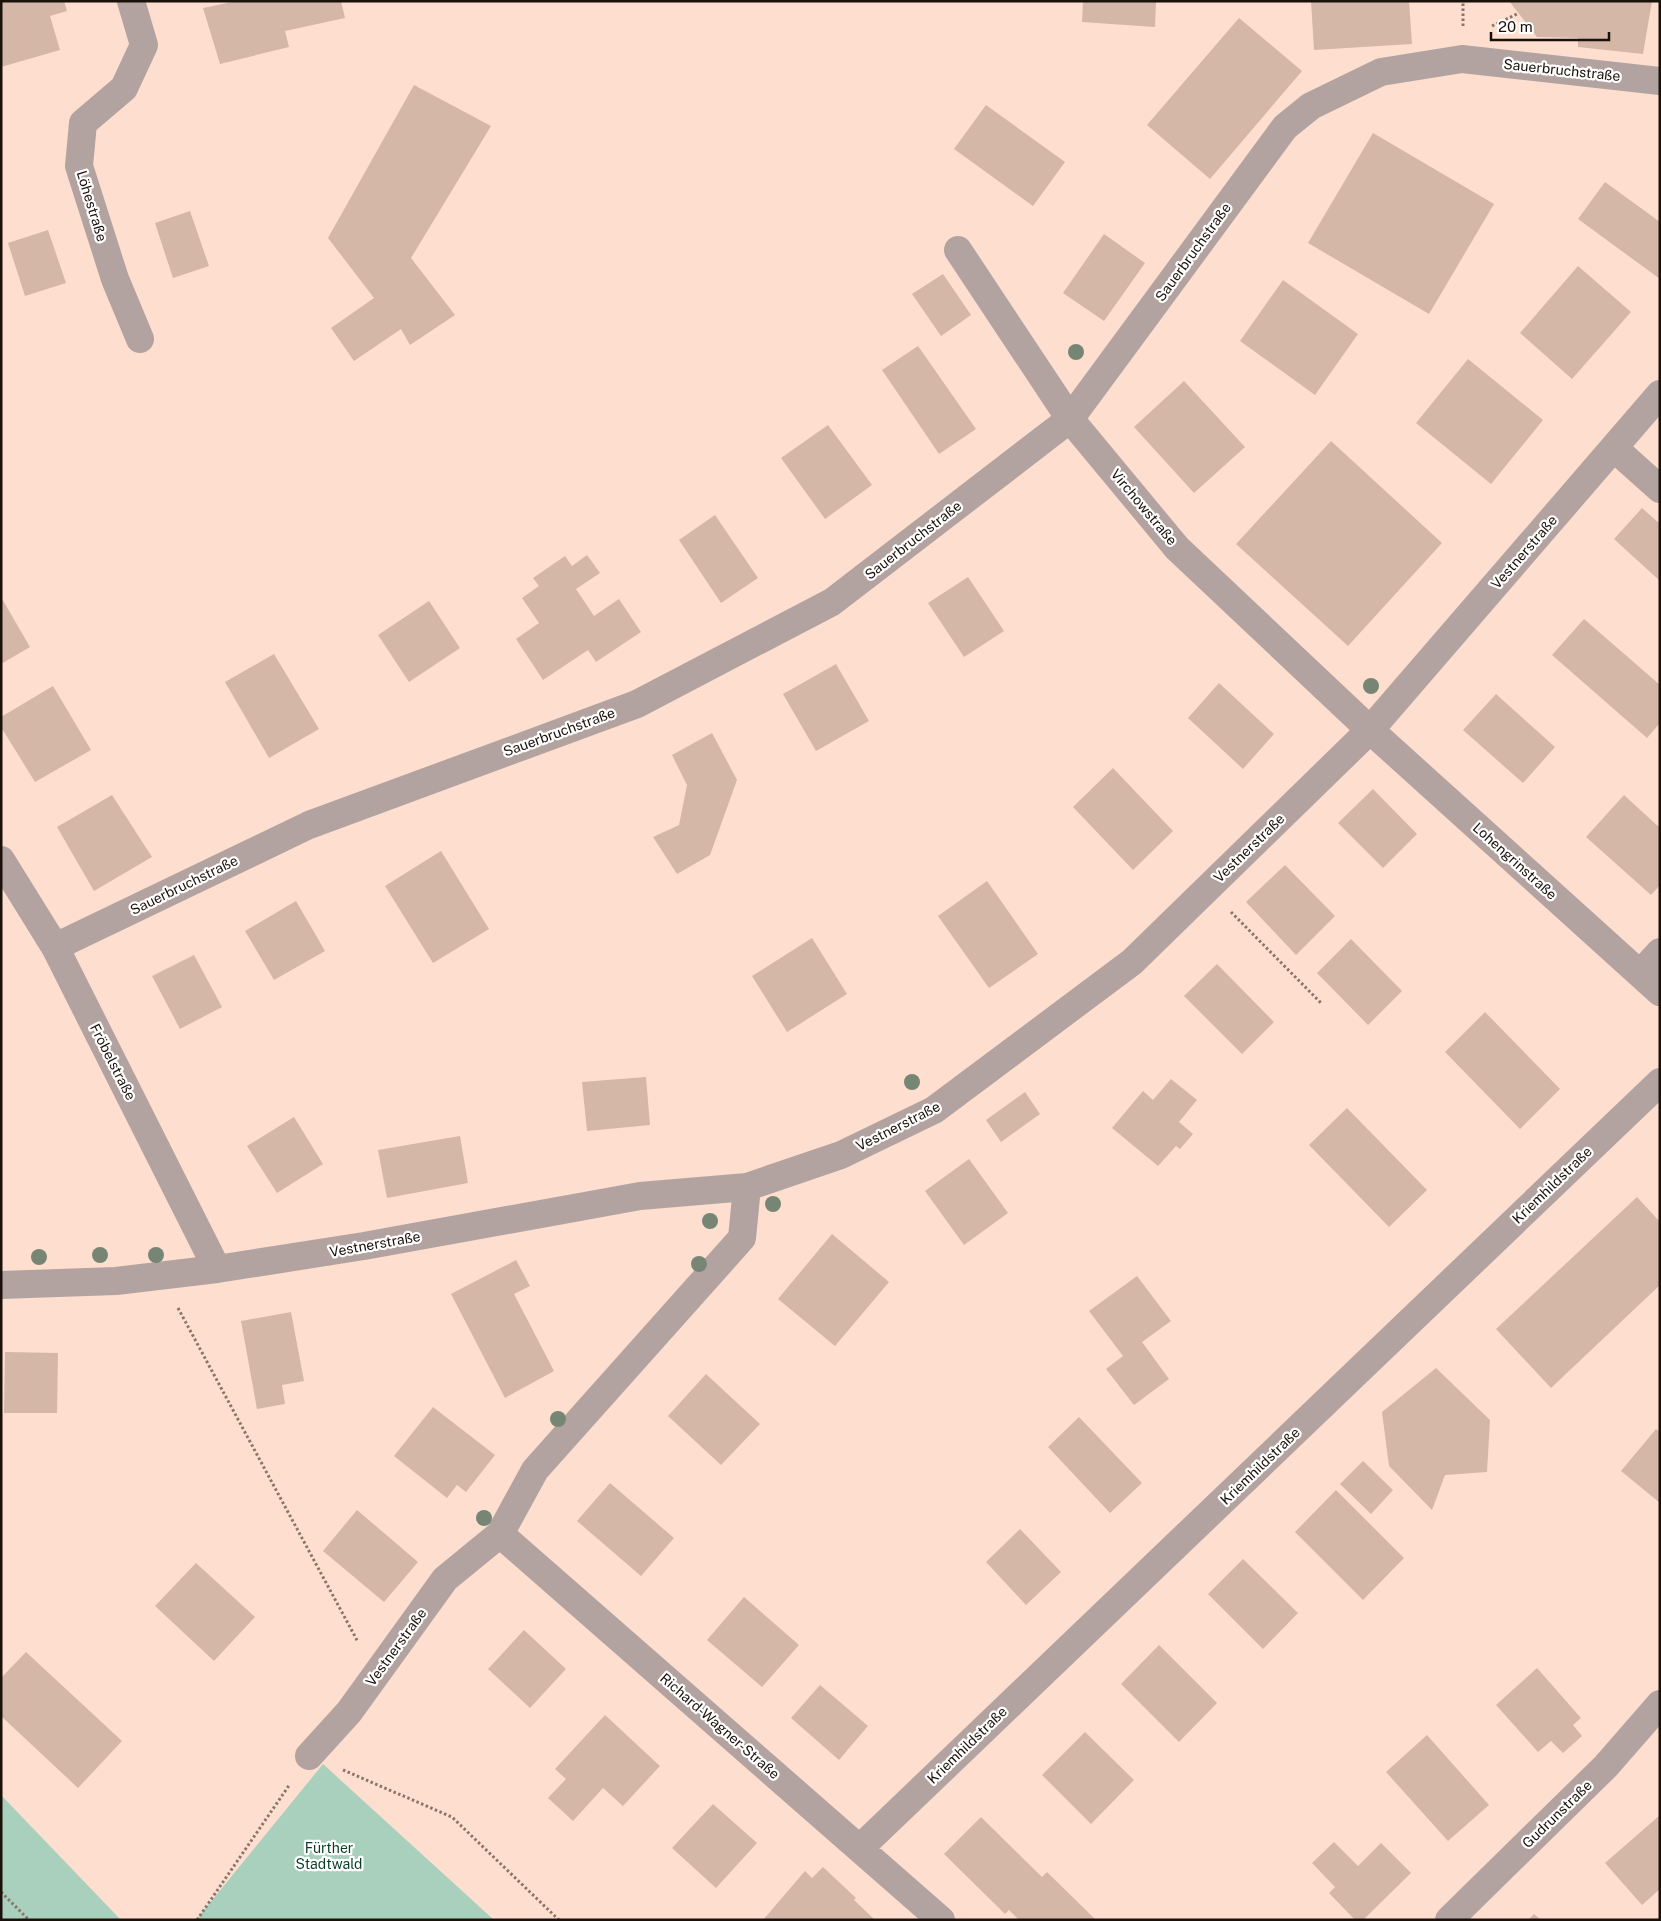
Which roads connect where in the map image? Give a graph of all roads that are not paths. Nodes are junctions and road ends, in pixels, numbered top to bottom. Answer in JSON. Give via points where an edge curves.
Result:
{"nodes":[{"id":1,"x":130,"y":1,"type":"edge"},
{"id":2,"x":1660,"y":81,"type":"edge"},
{"id":3,"x":958,"y":250,"type":"dead end"},
{"id":4,"x":140,"y":338,"type":"dead end"},
{"id":5,"x":1660,"y":394,"type":"edge"},
{"id":6,"x":1070,"y":419,"type":"junction"},
{"id":7,"x":1614,"y":448,"type":"junction"},
{"id":8,"x":1660,"y":489,"type":"edge"},
{"id":9,"x":1370,"y":730,"type":"junction"},
{"id":10,"x":1,"y":860,"type":"edge"},
{"id":11,"x":55,"y":947,"type":"junction"},
{"id":12,"x":1660,"y":952,"type":"edge"},
{"id":13,"x":1650,"y":983,"type":"edge"},
{"id":14,"x":1660,"y":1082,"type":"edge"},
{"id":15,"x":748,"y":1187,"type":"junction"},
{"id":16,"x":217,"y":1269,"type":"junction"},
{"id":17,"x":1,"y":1285,"type":"edge"},
{"id":18,"x":500,"y":1534,"type":"junction"},
{"id":19,"x":1660,"y":1704,"type":"edge"},
{"id":20,"x":309,"y":1756,"type":"road end"},
{"id":21,"x":860,"y":1848,"type":"junction"},
{"id":22,"x":940,"y":1920,"type":"edge"},
{"id":23,"x":1449,"y":1920,"type":"edge"}],
"edges":[{"from":1,"to":4,"type":"street","name":"Löhestraße","via":[[144,45],[124,88],[83,122],[79,166],[116,279]]},
{"from":2,"to":6,"type":"street","name":"Sauerbruchstraße","via":[[1462,59],[1381,72],[1310,106],[1285,127]]},
{"from":3,"to":6,"type":"street","name":"Virchowstraße"},
{"from":5,"to":7,"type":"street","name":"Vestnerstraße"},
{"from":6,"to":9,"type":"street","name":"Virchowstraße","via":[[1177,548]]},
{"from":6,"to":11,"type":"street","name":"Sauerbruchstraße","via":[[832,602],[713,664],[636,704],[309,825]]},
{"from":7,"to":8,"type":"street"},
{"from":7,"to":9,"type":"street","name":"Vestnerstraße"},
{"from":9,"to":13,"type":"street","name":"Lohengrinstraße"},
{"from":9,"to":15,"type":"street","name":"Vestnerstraße","via":[[1132,962],[934,1110],[841,1155]]},
{"from":10,"to":11,"type":"street","name":"Fröbelstraße"},
{"from":11,"to":16,"type":"street","name":"Fröbelstraße"},
{"from":12,"to":13,"type":"street"},
{"from":14,"to":21,"type":"street","name":"Kriemhildstraße"},
{"from":15,"to":16,"type":"street","name":"Vestnerstraße","via":[[640,1196]]},
{"from":15,"to":18,"type":"street","name":"Vestnerstraße","via":[[742,1238],[535,1470]]},
{"from":16,"to":17,"type":"street","name":"Vestnerstraße","via":[[116,1281]]},
{"from":18,"to":20,"type":"street","name":"Vestnerstraße","via":[[445,1579],[349,1712]]},
{"from":18,"to":21,"type":"street","name":"Richard-Wagner-Straße"},
{"from":19,"to":23,"type":"street","name":"Gudrunstraße","via":[[1606,1766]]},
{"from":21,"to":22,"type":"street","name":"Richard-Wagner-Straße"}]}
